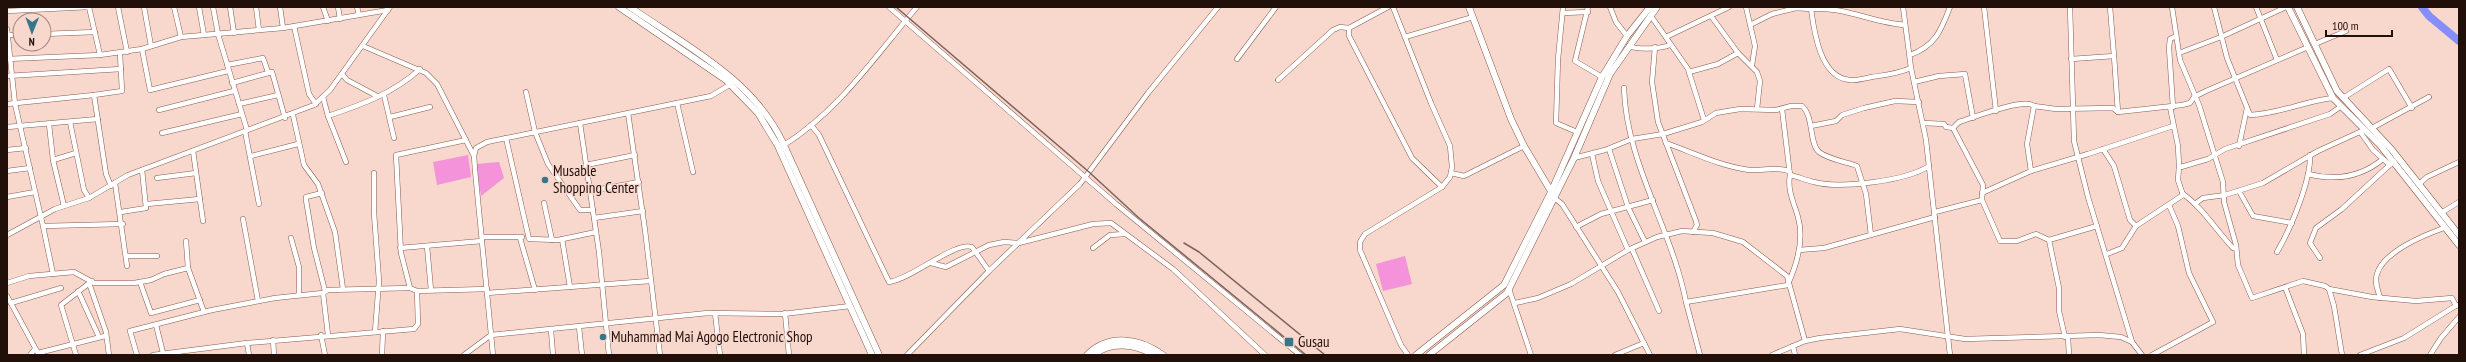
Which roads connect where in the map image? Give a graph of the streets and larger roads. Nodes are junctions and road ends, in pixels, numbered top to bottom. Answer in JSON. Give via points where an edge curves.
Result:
{"nodes":[{"id":1,"x":118,"y":7,"type":"edge"},
{"id":2,"x":144,"y":7,"type":"edge"},
{"id":3,"x":174,"y":7,"type":"edge"},
{"id":4,"x":199,"y":7,"type":"edge"},
{"id":5,"x":213,"y":7,"type":"edge"},
{"id":6,"x":230,"y":7,"type":"edge"},
{"id":7,"x":256,"y":7,"type":"edge"},
{"id":8,"x":280,"y":7,"type":"edge"},
{"id":9,"x":323,"y":7,"type":"edge"},
{"id":10,"x":338,"y":7,"type":"edge"},
{"id":11,"x":357,"y":7,"type":"edge"},
{"id":12,"x":889,"y":7,"type":"edge"},
{"id":13,"x":917,"y":7,"type":"edge"},
{"id":14,"x":1218,"y":7,"type":"edge"},
{"id":15,"x":1276,"y":7,"type":"edge"},
{"id":16,"x":1388,"y":7,"type":"edge"},
{"id":17,"x":1393,"y":7,"type":"edge"},
{"id":18,"x":1469,"y":7,"type":"edge"},
{"id":19,"x":1564,"y":7,"type":"edge"},
{"id":20,"x":1610,"y":7,"type":"edge"},
{"id":21,"x":1650,"y":7,"type":"edge"},
{"id":22,"x":1657,"y":7,"type":"edge"},
{"id":23,"x":1729,"y":7,"type":"edge"},
{"id":24,"x":1746,"y":7,"type":"edge"},
{"id":25,"x":1903,"y":7,"type":"edge"},
{"id":26,"x":1950,"y":7,"type":"edge"},
{"id":27,"x":1984,"y":7,"type":"edge"},
{"id":28,"x":2070,"y":7,"type":"edge"},
{"id":29,"x":2110,"y":7,"type":"edge"},
{"id":30,"x":2172,"y":7,"type":"edge"},
{"id":31,"x":2214,"y":7,"type":"edge"},
{"id":32,"x":2256,"y":7,"type":"edge"},
{"id":33,"x":2287,"y":7,"type":"edge"},
{"id":34,"x":389,"y":8,"type":"edge"},
{"id":35,"x":624,"y":8,"type":"edge"},
{"id":36,"x":1811,"y":8,"type":"edge"},
{"id":37,"x":2300,"y":8,"type":"edge"},
{"id":38,"x":1588,"y":10,"type":"edge"},
{"id":39,"x":1842,"y":10,"type":"edge"},
{"id":40,"x":7,"y":11,"type":"edge"},
{"id":41,"x":1563,"y":13,"type":"junction"},
{"id":42,"x":359,"y":16,"type":"junction"},
{"id":43,"x":1473,"y":16,"type":"junction"},
{"id":44,"x":1651,"y":16,"type":"junction"},
{"id":45,"x":1711,"y":16,"type":"junction"},
{"id":46,"x":340,"y":19,"type":"junction"},
{"id":47,"x":641,"y":19,"type":"junction"},
{"id":48,"x":2260,"y":19,"type":"junction"},
{"id":49,"x":328,"y":21,"type":"junction"},
{"id":50,"x":905,"y":21,"type":"junction"},
{"id":51,"x":1750,"y":25,"type":"junction"},
{"id":52,"x":1905,"y":25,"type":"junction"},
{"id":53,"x":294,"y":26,"type":"junction"},
{"id":54,"x":283,"y":28,"type":"junction"},
{"id":55,"x":1349,"y":28,"type":"junction"},
{"id":56,"x":7,"y":29,"type":"edge"},
{"id":57,"x":260,"y":30,"type":"junction"},
{"id":58,"x":2346,"y":31,"type":"dead end"},
{"id":59,"x":95,"y":32,"type":"junction"},
{"id":60,"x":234,"y":33,"type":"junction"},
{"id":61,"x":52,"y":34,"type":"edge"},
{"id":62,"x":218,"y":34,"type":"junction"},
{"id":63,"x":8,"y":35,"type":"junction"},
{"id":64,"x":12,"y":35,"type":"edge"},
{"id":65,"x":204,"y":35,"type":"junction"},
{"id":66,"x":1627,"y":36,"type":"junction"},
{"id":67,"x":2176,"y":36,"type":"junction"},
{"id":68,"x":181,"y":37,"type":"junction"},
{"id":69,"x":1405,"y":37,"type":"junction"},
{"id":70,"x":1666,"y":37,"type":"junction"},
{"id":71,"x":2221,"y":37,"type":"junction"},
{"id":72,"x":2315,"y":44,"type":"junction"},
{"id":73,"x":1670,"y":45,"type":"junction"},
{"id":74,"x":152,"y":46,"type":"junction"},
{"id":75,"x":363,"y":46,"type":"junction"},
{"id":76,"x":1629,"y":46,"type":"junction"},
{"id":77,"x":1655,"y":47,"type":"junction"},
{"id":78,"x":2308,"y":47,"type":"junction"},
{"id":79,"x":142,"y":49,"type":"junction"},
{"id":80,"x":127,"y":52,"type":"junction"},
{"id":81,"x":120,"y":53,"type":"junction"},
{"id":82,"x":1738,"y":53,"type":"junction"},
{"id":83,"x":2179,"y":53,"type":"junction"},
{"id":84,"x":100,"y":55,"type":"junction"},
{"id":85,"x":1910,"y":55,"type":"junction"},
{"id":86,"x":2114,"y":56,"type":"junction"},
{"id":87,"x":9,"y":59,"type":"edge"},
{"id":88,"x":1237,"y":59,"type":"dead end"},
{"id":89,"x":2071,"y":59,"type":"junction"},
{"id":90,"x":2277,"y":60,"type":"junction"},
{"id":91,"x":227,"y":65,"type":"junction"},
{"id":92,"x":1752,"y":65,"type":"junction"},
{"id":93,"x":1911,"y":68,"type":"junction"},
{"id":94,"x":121,"y":69,"type":"junction"},
{"id":95,"x":420,"y":69,"type":"junction"},
{"id":96,"x":228,"y":71,"type":"junction"},
{"id":97,"x":268,"y":72,"type":"junction"},
{"id":98,"x":1689,"y":72,"type":"junction"},
{"id":99,"x":342,"y":74,"type":"junction"},
{"id":100,"x":7,"y":76,"type":"edge"},
{"id":101,"x":14,"y":76,"type":"junction"},
{"id":102,"x":1602,"y":77,"type":"junction"},
{"id":103,"x":2235,"y":78,"type":"junction"},
{"id":104,"x":1278,"y":80,"type":"dead end"},
{"id":105,"x":1914,"y":82,"type":"junction"},
{"id":106,"x":232,"y":83,"type":"junction"},
{"id":107,"x":731,"y":84,"type":"junction"},
{"id":108,"x":1624,"y":88,"type":"dead end"},
{"id":109,"x":234,"y":91,"type":"junction"},
{"id":110,"x":526,"y":92,"type":"dead end"},
{"id":111,"x":94,"y":95,"type":"junction"},
{"id":112,"x":278,"y":95,"type":"junction"},
{"id":113,"x":384,"y":95,"type":"junction"},
{"id":114,"x":377,"y":96,"type":"junction"},
{"id":115,"x":323,"y":97,"type":"junction"},
{"id":116,"x":2194,"y":97,"type":"junction"},
{"id":117,"x":2429,"y":97,"type":"dead end"},
{"id":118,"x":2333,"y":98,"type":"junction"},
{"id":119,"x":2343,"y":98,"type":"junction"},
{"id":120,"x":1919,"y":102,"type":"junction"},
{"id":121,"x":677,"y":103,"type":"junction"},
{"id":122,"x":7,"y":104,"type":"edge"},
{"id":123,"x":15,"y":104,"type":"junction"},
{"id":124,"x":239,"y":104,"type":"junction"},
{"id":125,"x":316,"y":104,"type":"junction"},
{"id":126,"x":2034,"y":106,"type":"junction"},
{"id":127,"x":2248,"y":106,"type":"junction"},
{"id":128,"x":430,"y":107,"type":"dead end"},
{"id":129,"x":2172,"y":107,"type":"junction"},
{"id":130,"x":2340,"y":107,"type":"junction"},
{"id":131,"x":2073,"y":108,"type":"junction"},
{"id":132,"x":2412,"y":108,"type":"junction"},
{"id":133,"x":1757,"y":109,"type":"junction"},
{"id":134,"x":1782,"y":109,"type":"junction"},
{"id":135,"x":159,"y":110,"type":"dead end"},
{"id":136,"x":1996,"y":111,"type":"junction"},
{"id":137,"x":2118,"y":112,"type":"junction"},
{"id":138,"x":628,"y":113,"type":"junction"},
{"id":139,"x":242,"y":114,"type":"junction"},
{"id":140,"x":293,"y":115,"type":"junction"},
{"id":141,"x":328,"y":116,"type":"junction"},
{"id":142,"x":390,"y":117,"type":"junction"},
{"id":143,"x":285,"y":118,"type":"junction"},
{"id":144,"x":1973,"y":118,"type":"junction"},
{"id":145,"x":98,"y":119,"type":"junction"},
{"id":146,"x":1704,"y":120,"type":"junction"},
{"id":147,"x":70,"y":122,"type":"junction"},
{"id":148,"x":580,"y":123,"type":"junction"},
{"id":149,"x":1923,"y":123,"type":"junction"},
{"id":150,"x":49,"y":124,"type":"junction"},
{"id":151,"x":811,"y":125,"type":"junction"},
{"id":152,"x":20,"y":126,"type":"junction"},
{"id":153,"x":1811,"y":126,"type":"junction"},
{"id":154,"x":2173,"y":126,"type":"junction"},
{"id":155,"x":7,"y":127,"type":"edge"},
{"id":156,"x":1953,"y":128,"type":"junction"},
{"id":157,"x":2372,"y":128,"type":"junction"},
{"id":158,"x":246,"y":131,"type":"junction"},
{"id":159,"x":535,"y":132,"type":"junction"},
{"id":160,"x":1578,"y":132,"type":"junction"},
{"id":161,"x":2363,"y":132,"type":"junction"},
{"id":162,"x":162,"y":133,"type":"dead end"},
{"id":163,"x":1663,"y":134,"type":"junction"},
{"id":164,"x":394,"y":138,"type":"dead end"},
{"id":165,"x":506,"y":138,"type":"junction"},
{"id":166,"x":1632,"y":139,"type":"junction"},
{"id":167,"x":466,"y":140,"type":"junction"},
{"id":168,"x":1666,"y":143,"type":"junction"},
{"id":169,"x":298,"y":144,"type":"junction"},
{"id":170,"x":784,"y":145,"type":"junction"},
{"id":171,"x":1524,"y":146,"type":"junction"},
{"id":172,"x":2239,"y":146,"type":"junction"},
{"id":173,"x":26,"y":148,"type":"junction"},
{"id":174,"x":1609,"y":149,"type":"junction"},
{"id":175,"x":2103,"y":149,"type":"junction"},
{"id":176,"x":7,"y":150,"type":"edge"},
{"id":177,"x":193,"y":151,"type":"junction"},
{"id":178,"x":76,"y":153,"type":"junction"},
{"id":179,"x":1592,"y":154,"type":"junction"},
{"id":180,"x":635,"y":155,"type":"junction"},
{"id":181,"x":2214,"y":155,"type":"junction"},
{"id":182,"x":2310,"y":155,"type":"junction"},
{"id":183,"x":251,"y":156,"type":"junction"},
{"id":184,"x":474,"y":156,"type":"junction"},
{"id":185,"x":1574,"y":158,"type":"junction"},
{"id":186,"x":2078,"y":158,"type":"junction"},
{"id":187,"x":2383,"y":159,"type":"junction"},
{"id":188,"x":53,"y":160,"type":"junction"},
{"id":189,"x":346,"y":162,"type":"dead end"},
{"id":190,"x":2459,"y":162,"type":"edge"},
{"id":191,"x":2392,"y":163,"type":"junction"},
{"id":192,"x":586,"y":164,"type":"junction"},
{"id":193,"x":1929,"y":166,"type":"junction"},
{"id":194,"x":2179,"y":166,"type":"junction"},
{"id":195,"x":30,"y":168,"type":"junction"},
{"id":196,"x":142,"y":170,"type":"junction"},
{"id":197,"x":2031,"y":170,"type":"junction"},
{"id":198,"x":7,"y":171,"type":"edge"},
{"id":199,"x":693,"y":172,"type":"dead end"},
{"id":200,"x":196,"y":173,"type":"junction"},
{"id":201,"x":1451,"y":173,"type":"junction"},
{"id":202,"x":1789,"y":173,"type":"junction"},
{"id":203,"x":374,"y":174,"type":"dead end"},
{"id":204,"x":2308,"y":174,"type":"junction"},
{"id":205,"x":1085,"y":177,"type":"junction"},
{"id":206,"x":157,"y":178,"type":"dead end"},
{"id":207,"x":639,"y":182,"type":"junction"},
{"id":208,"x":1862,"y":183,"type":"junction"},
{"id":209,"x":113,"y":184,"type":"junction"},
{"id":210,"x":2419,"y":184,"type":"junction"},
{"id":211,"x":1442,"y":187,"type":"junction"},
{"id":212,"x":590,"y":191,"type":"junction"},
{"id":213,"x":2239,"y":191,"type":"junction"},
{"id":214,"x":35,"y":192,"type":"junction"},
{"id":215,"x":322,"y":193,"type":"junction"},
{"id":216,"x":1982,"y":193,"type":"junction"},
{"id":217,"x":2182,"y":193,"type":"junction"},
{"id":218,"x":1552,"y":194,"type":"junction"},
{"id":219,"x":2225,"y":195,"type":"junction"},
{"id":220,"x":7,"y":197,"type":"edge"},
{"id":221,"x":89,"y":198,"type":"junction"},
{"id":222,"x":200,"y":199,"type":"junction"},
{"id":223,"x":1653,"y":200,"type":"junction"},
{"id":224,"x":1982,"y":200,"type":"junction"},
{"id":225,"x":2459,"y":202,"type":"edge"},
{"id":226,"x":544,"y":203,"type":"dead end"},
{"id":227,"x":2196,"y":203,"type":"junction"},
{"id":228,"x":147,"y":204,"type":"junction"},
{"id":229,"x":259,"y":204,"type":"dead end"},
{"id":230,"x":2169,"y":205,"type":"junction"},
{"id":231,"x":64,"y":206,"type":"junction"},
{"id":232,"x":1628,"y":207,"type":"junction"},
{"id":233,"x":593,"y":210,"type":"junction"},
{"id":234,"x":643,"y":211,"type":"junction"},
{"id":235,"x":1611,"y":211,"type":"junction"},
{"id":236,"x":121,"y":212,"type":"junction"},
{"id":237,"x":2441,"y":213,"type":"junction"},
{"id":238,"x":41,"y":215,"type":"junction"},
{"id":239,"x":1935,"y":215,"type":"junction"},
{"id":240,"x":594,"y":218,"type":"junction"},
{"id":241,"x":243,"y":219,"type":"dead end"},
{"id":242,"x":203,"y":221,"type":"dead end"},
{"id":243,"x":2292,"y":223,"type":"junction"},
{"id":244,"x":122,"y":224,"type":"junction"},
{"id":245,"x":43,"y":226,"type":"junction"},
{"id":246,"x":2097,"y":226,"type":"junction"},
{"id":247,"x":2136,"y":226,"type":"junction"},
{"id":248,"x":1576,"y":227,"type":"junction"},
{"id":249,"x":2444,"y":228,"type":"junction"},
{"id":250,"x":596,"y":232,"type":"junction"},
{"id":251,"x":1693,"y":232,"type":"junction"},
{"id":252,"x":1127,"y":234,"type":"junction"},
{"id":253,"x":7,"y":235,"type":"edge"},
{"id":254,"x":1666,"y":235,"type":"junction"},
{"id":255,"x":1871,"y":235,"type":"junction"},
{"id":256,"x":2459,"y":235,"type":"edge"},
{"id":257,"x":527,"y":237,"type":"junction"},
{"id":258,"x":291,"y":238,"type":"dead end"},
{"id":259,"x":520,"y":238,"type":"junction"},
{"id":260,"x":482,"y":239,"type":"junction"},
{"id":261,"x":562,"y":239,"type":"junction"},
{"id":262,"x":552,"y":240,"type":"junction"},
{"id":263,"x":2049,"y":240,"type":"junction"},
{"id":264,"x":186,"y":241,"type":"dead end"},
{"id":265,"x":1645,"y":242,"type":"junction"},
{"id":266,"x":1019,"y":243,"type":"junction"},
{"id":267,"x":2459,"y":245,"type":"edge"},
{"id":268,"x":427,"y":246,"type":"junction"},
{"id":269,"x":400,"y":248,"type":"junction"},
{"id":270,"x":1093,"y":248,"type":"dead end"},
{"id":271,"x":2236,"y":248,"type":"junction"},
{"id":272,"x":1630,"y":249,"type":"junction"},
{"id":273,"x":1799,"y":250,"type":"junction"},
{"id":274,"x":976,"y":252,"type":"junction"},
{"id":275,"x":2277,"y":252,"type":"dead end"},
{"id":276,"x":2107,"y":254,"type":"junction"},
{"id":277,"x":127,"y":256,"type":"junction"},
{"id":278,"x":157,"y":256,"type":"dead end"},
{"id":279,"x":2320,"y":258,"type":"dead end"},
{"id":280,"x":931,"y":263,"type":"junction"},
{"id":281,"x":1600,"y":265,"type":"junction"},
{"id":282,"x":128,"y":266,"type":"dead end"},
{"id":283,"x":188,"y":268,"type":"junction"},
{"id":284,"x":988,"y":271,"type":"junction"},
{"id":285,"x":53,"y":274,"type":"junction"},
{"id":286,"x":90,"y":282,"type":"junction"},
{"id":287,"x":140,"y":282,"type":"junction"},
{"id":288,"x":650,"y":282,"type":"junction"},
{"id":289,"x":7,"y":283,"type":"edge"},
{"id":290,"x":1788,"y":285,"type":"junction"},
{"id":291,"x":600,"y":286,"type":"junction"},
{"id":292,"x":570,"y":287,"type":"junction"},
{"id":293,"x":2285,"y":287,"type":"junction"},
{"id":294,"x":61,"y":288,"type":"dead end"},
{"id":295,"x":379,"y":288,"type":"junction"},
{"id":296,"x":410,"y":288,"type":"junction"},
{"id":297,"x":343,"y":289,"type":"junction"},
{"id":298,"x":1509,"y":289,"type":"junction"},
{"id":299,"x":2329,"y":289,"type":"junction"},
{"id":300,"x":431,"y":290,"type":"junction"},
{"id":301,"x":535,"y":290,"type":"junction"},
{"id":302,"x":78,"y":291,"type":"junction"},
{"id":303,"x":417,"y":291,"type":"junction"},
{"id":304,"x":487,"y":291,"type":"junction"},
{"id":305,"x":324,"y":292,"type":"junction"},
{"id":306,"x":298,"y":295,"type":"junction"},
{"id":307,"x":7,"y":296,"type":"edge"},
{"id":308,"x":2380,"y":298,"type":"junction"},
{"id":309,"x":200,"y":300,"type":"junction"},
{"id":310,"x":258,"y":301,"type":"junction"},
{"id":311,"x":1686,"y":302,"type":"junction"},
{"id":312,"x":11,"y":303,"type":"junction"},
{"id":313,"x":1515,"y":304,"type":"junction"},
{"id":314,"x":2458,"y":305,"type":"edge"},
{"id":315,"x":850,"y":306,"type":"junction"},
{"id":316,"x":1659,"y":311,"type":"dead end"},
{"id":317,"x":204,"y":312,"type":"junction"},
{"id":318,"x":715,"y":313,"type":"junction"},
{"id":319,"x":785,"y":313,"type":"junction"},
{"id":320,"x":2459,"y":317,"type":"edge"},
{"id":321,"x":656,"y":319,"type":"junction"},
{"id":322,"x":606,"y":323,"type":"junction"},
{"id":323,"x":156,"y":326,"type":"junction"},
{"id":324,"x":579,"y":327,"type":"junction"},
{"id":325,"x":551,"y":330,"type":"junction"},
{"id":326,"x":383,"y":331,"type":"junction"},
{"id":327,"x":374,"y":332,"type":"junction"},
{"id":328,"x":321,"y":335,"type":"junction"},
{"id":329,"x":328,"y":335,"type":"junction"},
{"id":330,"x":491,"y":335,"type":"junction"},
{"id":331,"x":105,"y":336,"type":"junction"},
{"id":332,"x":1949,"y":336,"type":"junction"},
{"id":333,"x":99,"y":337,"type":"junction"},
{"id":334,"x":2066,"y":337,"type":"junction"},
{"id":335,"x":273,"y":340,"type":"junction"},
{"id":336,"x":1805,"y":341,"type":"junction"},
{"id":337,"x":2132,"y":342,"type":"junction"},
{"id":338,"x":247,"y":343,"type":"junction"},
{"id":339,"x":1644,"y":343,"type":"junction"},
{"id":340,"x":74,"y":345,"type":"junction"},
{"id":341,"x":1793,"y":346,"type":"junction"},
{"id":342,"x":37,"y":352,"type":"edge"},
{"id":343,"x":165,"y":354,"type":"edge"},
{"id":344,"x":30,"y":355,"type":"edge"},
{"id":345,"x":76,"y":355,"type":"edge"},
{"id":346,"x":109,"y":355,"type":"edge"},
{"id":347,"x":137,"y":355,"type":"edge"},
{"id":348,"x":153,"y":355,"type":"edge"},
{"id":349,"x":248,"y":355,"type":"edge"},
{"id":350,"x":274,"y":355,"type":"edge"},
{"id":351,"x":325,"y":355,"type":"edge"},
{"id":352,"x":382,"y":355,"type":"edge"},
{"id":353,"x":464,"y":355,"type":"edge"},
{"id":354,"x":493,"y":355,"type":"edge"},
{"id":355,"x":553,"y":355,"type":"edge"},
{"id":356,"x":582,"y":355,"type":"edge"},
{"id":357,"x":609,"y":355,"type":"edge"},
{"id":358,"x":660,"y":355,"type":"edge"},
{"id":359,"x":720,"y":355,"type":"edge"},
{"id":360,"x":789,"y":355,"type":"edge"},
{"id":361,"x":872,"y":355,"type":"edge"},
{"id":362,"x":879,"y":355,"type":"edge"},
{"id":363,"x":907,"y":355,"type":"edge"},
{"id":364,"x":1087,"y":355,"type":"edge"},
{"id":365,"x":1094,"y":355,"type":"edge"},
{"id":366,"x":1153,"y":355,"type":"edge"},
{"id":367,"x":1163,"y":355,"type":"edge"},
{"id":368,"x":1265,"y":355,"type":"edge"},
{"id":369,"x":1300,"y":355,"type":"edge"},
{"id":370,"x":1408,"y":355,"type":"edge"},
{"id":371,"x":1416,"y":355,"type":"edge"},
{"id":372,"x":1429,"y":355,"type":"edge"},
{"id":373,"x":1532,"y":355,"type":"edge"},
{"id":374,"x":1615,"y":355,"type":"edge"},
{"id":375,"x":1650,"y":355,"type":"edge"},
{"id":376,"x":1700,"y":355,"type":"edge"},
{"id":377,"x":1772,"y":355,"type":"edge"},
{"id":378,"x":1795,"y":355,"type":"edge"},
{"id":379,"x":1950,"y":355,"type":"edge"},
{"id":380,"x":2069,"y":355,"type":"edge"},
{"id":381,"x":2142,"y":355,"type":"edge"},
{"id":382,"x":2152,"y":355,"type":"edge"},
{"id":383,"x":2304,"y":355,"type":"edge"},
{"id":384,"x":2342,"y":355,"type":"edge"},
{"id":385,"x":2360,"y":355,"type":"edge"},
{"id":386,"x":2430,"y":355,"type":"edge"}],
"edges":[{"from":1,"to":80,"type":"street"},
{"from":2,"to":74,"type":"street"},
{"from":3,"to":68,"type":"street"},
{"from":4,"to":65,"type":"street"},
{"from":5,"to":62,"type":"street"},
{"from":6,"to":60,"type":"street"},
{"from":7,"to":57,"type":"street"},
{"from":8,"to":54,"type":"street"},
{"from":9,"to":49,"type":"street"},
{"from":10,"to":46,"type":"street"},
{"from":11,"to":42,"type":"street"},
{"from":12,"to":50,"type":"street"},
{"from":13,"to":50,"type":"street"},
{"from":14,"to":205,"type":"street","via":[[1148,93]]},
{"from":15,"to":88,"type":"street"},
{"from":16,"to":55,"type":"street"},
{"from":17,"to":69,"type":"street"},
{"from":18,"to":43,"type":"street"},
{"from":19,"to":41,"type":"street"},
{"from":20,"to":66,"type":"street","via":[[1616,22]]},
{"from":21,"to":66,"type":"street"},
{"from":22,"to":44,"type":"street"},
{"from":23,"to":45,"type":"street"},
{"from":24,"to":51,"type":"street"},
{"from":25,"to":52,"type":"street"},
{"from":26,"to":85,"type":"street","via":[[1944,25],[1931,44]]},
{"from":27,"to":136,"type":"street"},
{"from":28,"to":89,"type":"street"},
{"from":29,"to":86,"type":"street"},
{"from":30,"to":67,"type":"street"},
{"from":31,"to":71,"type":"street"},
{"from":32,"to":48,"type":"street"},
{"from":33,"to":48,"type":"street"},
{"from":33,"to":78,"type":"street"},
{"from":34,"to":42,"type":"street"},
{"from":34,"to":75,"type":"street"},
{"from":35,"to":47,"type":"street"},
{"from":36,"to":39,"type":"street"},
{"from":36,"to":51,"type":"street","via":[[1796,8],[1772,14]]},
{"from":36,"to":93,"type":"street","via":[[1813,32],[1819,52],[1827,66],[1838,74],[1849,80],[1857,80],[1890,76]]},
{"from":37,"to":72,"type":"street"},
{"from":38,"to":41,"type":"street"},
{"from":38,"to":102,"type":"street","via":[[1575,61]]},
{"from":39,"to":52,"type":"street"},
{"from":40,"to":59,"type":"street","via":[[89,7]]},
{"from":41,"to":160,"type":"street","via":[[1558,59],[1556,123]]},
{"from":42,"to":46,"type":"street"},
{"from":43,"to":69,"type":"street"},
{"from":43,"to":171,"type":"street","via":[[1502,97]]},
{"from":44,"to":70,"type":"street"},
{"from":44,"to":76,"type":"street"},
{"from":45,"to":70,"type":"street"},
{"from":45,"to":82,"type":"street"},
{"from":46,"to":49,"type":"street"},
{"from":47,"to":107,"type":"street"},
{"from":47,"to":170,"type":"street","via":[[713,63],[742,86],[767,115]]},
{"from":48,"to":71,"type":"street"},
{"from":48,"to":90,"type":"street"},
{"from":49,"to":53,"type":"street"},
{"from":50,"to":151,"type":"street","via":[[853,84]]},
{"from":50,"to":205,"type":"street"},
{"from":51,"to":92,"type":"street","via":[[1755,46]]},
{"from":52,"to":85,"type":"street"},
{"from":53,"to":54,"type":"street"},
{"from":53,"to":125,"type":"street","via":[[309,94]]},
{"from":54,"to":57,"type":"street"},
{"from":55,"to":104,"type":"street","via":[[1340,26],[1333,30]]},
{"from":55,"to":211,"type":"street","via":[[1349,36],[1412,158]]},
{"from":56,"to":63,"type":"street"},
{"from":57,"to":60,"type":"street"},
{"from":58,"to":72,"type":"street"},
{"from":59,"to":61,"type":"street"},
{"from":59,"to":84,"type":"street"},
{"from":60,"to":62,"type":"street"},
{"from":62,"to":65,"type":"street"},
{"from":62,"to":91,"type":"street"},
{"from":63,"to":64,"type":"street"},
{"from":63,"to":87,"type":"street"},
{"from":65,"to":68,"type":"street"},
{"from":66,"to":102,"type":"street"},
{"from":67,"to":83,"type":"street"},
{"from":67,"to":129,"type":"street","via":[[2170,39],[2169,48]]},
{"from":68,"to":74,"type":"street"},
{"from":69,"to":201,"type":"street","via":[[1450,146]]},
{"from":70,"to":73,"type":"street"},
{"from":71,"to":83,"type":"street"},
{"from":71,"to":103,"type":"street"},
{"from":72,"to":119,"type":"street"},
{"from":73,"to":77,"type":"street","via":[[1664,48]]},
{"from":73,"to":98,"type":"street"},
{"from":74,"to":79,"type":"street"},
{"from":75,"to":95,"type":"street"},
{"from":75,"to":99,"type":"street"},
{"from":76,"to":77,"type":"street"},
{"from":76,"to":185,"type":"street","via":[[1610,74]]},
{"from":77,"to":163,"type":"street","via":[[1652,82]]},
{"from":78,"to":90,"type":"street"},
{"from":78,"to":118,"type":"street"},
{"from":79,"to":80,"type":"street"},
{"from":79,"to":96,"type":"street","via":[[150,90]]},
{"from":80,"to":81,"type":"street"},
{"from":81,"to":84,"type":"street"},
{"from":81,"to":94,"type":"street"},
{"from":82,"to":92,"type":"street"},
{"from":82,"to":98,"type":"street","via":[[1718,64]]},
{"from":83,"to":116,"type":"street"},
{"from":84,"to":87,"type":"street"},
{"from":85,"to":93,"type":"street"},
{"from":86,"to":89,"type":"street"},
{"from":86,"to":137,"type":"street"},
{"from":87,"to":101,"type":"street"},
{"from":89,"to":131,"type":"street"},
{"from":90,"to":103,"type":"street"},
{"from":91,"to":96,"type":"street"},
{"from":91,"to":97,"type":"street","via":[[263,58]]},
{"from":92,"to":133,"type":"street","via":[[1760,81]]},
{"from":93,"to":105,"type":"street"},
{"from":94,"to":101,"type":"street"},
{"from":94,"to":111,"type":"street","via":[[122,91]]},
{"from":95,"to":113,"type":"street"},
{"from":95,"to":167,"type":"street","via":[[437,84]]},
{"from":96,"to":106,"type":"street"},
{"from":97,"to":106,"type":"street"},
{"from":97,"to":112,"type":"street","via":[[272,72]]},
{"from":98,"to":146,"type":"street"},
{"from":99,"to":114,"type":"street","via":[[347,80]]},
{"from":99,"to":115,"type":"street"},
{"from":100,"to":101,"type":"street"},
{"from":101,"to":123,"type":"street"},
{"from":102,"to":160,"type":"street"},
{"from":103,"to":116,"type":"street"},
{"from":103,"to":127,"type":"street"},
{"from":105,"to":120,"type":"street"},
{"from":105,"to":144,"type":"street","via":[[1939,76],[1965,74]]},
{"from":106,"to":109,"type":"street"},
{"from":107,"to":121,"type":"street","via":[[711,96]]},
{"from":107,"to":315,"type":"street","via":[[749,101],[774,138]]},
{"from":108,"to":166,"type":"street","via":[[1625,111]]},
{"from":109,"to":124,"type":"street"},
{"from":109,"to":135,"type":"street"},
{"from":110,"to":159,"type":"street"},
{"from":111,"to":123,"type":"street"},
{"from":111,"to":145,"type":"street"},
{"from":112,"to":124,"type":"street"},
{"from":112,"to":143,"type":"street"},
{"from":113,"to":114,"type":"street"},
{"from":113,"to":142,"type":"street"},
{"from":114,"to":141,"type":"street"},
{"from":115,"to":125,"type":"street"},
{"from":115,"to":141,"type":"street"},
{"from":116,"to":129,"type":"street","via":[[2190,103]]},
{"from":116,"to":181,"type":"street","via":[[2204,118]]},
{"from":117,"to":132,"type":"street"},
{"from":118,"to":127,"type":"street","via":[[2256,114],[2248,113]]},
{"from":118,"to":130,"type":"street"},
{"from":119,"to":132,"type":"street","via":[[2389,69]]},
{"from":119,"to":157,"type":"street"},
{"from":120,"to":149,"type":"street"},
{"from":120,"to":153,"type":"street","via":[[1896,101],[1875,105],[1852,111],[1830,123]]},
{"from":121,"to":138,"type":"street"},
{"from":121,"to":199,"type":"street"},
{"from":122,"to":123,"type":"street"},
{"from":123,"to":152,"type":"street"},
{"from":124,"to":139,"type":"street"},
{"from":125,"to":140,"type":"street"},
{"from":126,"to":131,"type":"street"},
{"from":126,"to":136,"type":"street","via":[[2027,103]]},
{"from":126,"to":197,"type":"street","via":[[2027,144]]},
{"from":127,"to":172,"type":"street","via":[[2241,127]]},
{"from":128,"to":142,"type":"street"},
{"from":129,"to":137,"type":"street"},
{"from":129,"to":154,"type":"street"},
{"from":130,"to":161,"type":"street"},
{"from":130,"to":172,"type":"street","via":[[2330,114]]},
{"from":131,"to":137,"type":"street","via":[[2114,108]]},
{"from":131,"to":186,"type":"street","via":[[2074,141]]},
{"from":132,"to":157,"type":"street"},
{"from":133,"to":134,"type":"street"},
{"from":133,"to":146,"type":"street","via":[[1730,110],[1716,113]]},
{"from":134,"to":153,"type":"street","via":[[1802,106]]},
{"from":134,"to":202,"type":"street"},
{"from":136,"to":144,"type":"street"},
{"from":138,"to":148,"type":"street"},
{"from":138,"to":180,"type":"street"},
{"from":139,"to":158,"type":"street"},
{"from":139,"to":162,"type":"street"},
{"from":140,"to":143,"type":"street"},
{"from":140,"to":169,"type":"street"},
{"from":141,"to":189,"type":"street"},
{"from":142,"to":164,"type":"street"},
{"from":143,"to":158,"type":"street"},
{"from":144,"to":156,"type":"street","via":[[1959,122]]},
{"from":145,"to":147,"type":"street"},
{"from":145,"to":209,"type":"street","via":[[106,174]]},
{"from":146,"to":163,"type":"street"},
{"from":147,"to":150,"type":"street"},
{"from":147,"to":178,"type":"street"},
{"from":148,"to":159,"type":"street"},
{"from":148,"to":192,"type":"street"},
{"from":149,"to":156,"type":"street","via":[[1942,123]]},
{"from":149,"to":193,"type":"street"},
{"from":150,"to":152,"type":"street"},
{"from":150,"to":188,"type":"street"},
{"from":151,"to":170,"type":"street"},
{"from":151,"to":280,"type":"street","via":[[819,135],[887,280],[891,282]]},
{"from":152,"to":155,"type":"street"},
{"from":152,"to":173,"type":"street"},
{"from":153,"to":208,"type":"street","via":[[1815,146],[1819,152],[1857,166]]},
{"from":154,"to":175,"type":"street"},
{"from":154,"to":194,"type":"street"},
{"from":156,"to":216,"type":"street","via":[[1983,185]]},
{"from":157,"to":210,"type":"street"},
{"from":158,"to":177,"type":"street"},
{"from":158,"to":183,"type":"street"},
{"from":159,"to":165,"type":"street"},
{"from":159,"to":233,"type":"street","via":[[548,164],[580,210]]},
{"from":160,"to":218,"type":"street"},
{"from":161,"to":182,"type":"street"},
{"from":161,"to":187,"type":"street","via":[[2373,150]]},
{"from":161,"to":191,"type":"street"},
{"from":163,"to":166,"type":"street"},
{"from":163,"to":168,"type":"street"},
{"from":165,"to":184,"type":"street","via":[[487,142],[476,148]]},
{"from":165,"to":257,"type":"street"},
{"from":166,"to":174,"type":"street"},
{"from":166,"to":223,"type":"street"},
{"from":167,"to":184,"type":"street"},
{"from":167,"to":269,"type":"street","via":[[397,154]]},
{"from":168,"to":202,"type":"street","via":[[1726,165],[1749,170],[1768,167]]},
{"from":168,"to":251,"type":"street","via":[[1697,225]]},
{"from":169,"to":183,"type":"street"},
{"from":169,"to":215,"type":"street","via":[[304,165]]},
{"from":170,"to":362,"type":"street"},
{"from":171,"to":201,"type":"street","via":[[1464,176]]},
{"from":171,"to":218,"type":"street"},
{"from":172,"to":181,"type":"street"},
{"from":173,"to":176,"type":"street"},
{"from":173,"to":195,"type":"street"},
{"from":174,"to":179,"type":"street"},
{"from":174,"to":232,"type":"street"},
{"from":175,"to":186,"type":"street"},
{"from":175,"to":247,"type":"street","via":[[2114,166],[2130,220]]},
{"from":177,"to":196,"type":"street"},
{"from":177,"to":200,"type":"street"},
{"from":178,"to":188,"type":"street"},
{"from":178,"to":221,"type":"street","via":[[84,190]]},
{"from":179,"to":185,"type":"street"},
{"from":179,"to":235,"type":"street","via":[[1598,181]]},
{"from":180,"to":192,"type":"street"},
{"from":180,"to":207,"type":"street"},
{"from":181,"to":194,"type":"street","via":[[2188,166]]},
{"from":181,"to":219,"type":"street"},
{"from":182,"to":204,"type":"street"},
{"from":182,"to":213,"type":"street","via":[[2263,183]]},
{"from":183,"to":229,"type":"street"},
{"from":184,"to":260,"type":"street"},
{"from":185,"to":218,"type":"street"},
{"from":186,"to":197,"type":"street"},
{"from":186,"to":246,"type":"street"},
{"from":187,"to":191,"type":"street"},
{"from":187,"to":204,"type":"street","via":[[2367,171],[2343,177]]},
{"from":188,"to":231,"type":"street"},
{"from":190,"to":210,"type":"street","via":[[2427,177]]},
{"from":191,"to":249,"type":"street"},
{"from":191,"to":279,"type":"street","via":[[2342,210],[2316,228],[2310,243]]},
{"from":192,"to":212,"type":"street"},
{"from":193,"to":208,"type":"street","via":[[1915,173]]},
{"from":193,"to":239,"type":"street"},
{"from":194,"to":217,"type":"street","via":[[2178,180]]},
{"from":195,"to":198,"type":"street"},
{"from":195,"to":214,"type":"street"},
{"from":196,"to":209,"type":"street"},
{"from":196,"to":228,"type":"street"},
{"from":197,"to":216,"type":"street"},
{"from":200,"to":206,"type":"street"},
{"from":200,"to":222,"type":"street"},
{"from":201,"to":211,"type":"street"},
{"from":202,"to":208,"type":"street","via":[[1814,182]]},
{"from":202,"to":273,"type":"street","via":[[1788,184],[1800,223]]},
{"from":203,"to":295,"type":"street"},
{"from":204,"to":243,"type":"street"},
{"from":205,"to":266,"type":"street"},
{"from":205,"to":369,"type":"street"},
{"from":207,"to":212,"type":"street"},
{"from":207,"to":234,"type":"street"},
{"from":208,"to":255,"type":"street"},
{"from":209,"to":221,"type":"street"},
{"from":209,"to":236,"type":"street"},
{"from":210,"to":237,"type":"street"},
{"from":211,"to":370,"type":"street","via":[[1365,234],[1360,242],[1360,250],[1401,345]]},
{"from":212,"to":233,"type":"street"},
{"from":213,"to":219,"type":"street"},
{"from":213,"to":243,"type":"street","via":[[2253,216]]},
{"from":214,"to":220,"type":"street"},
{"from":214,"to":238,"type":"street"},
{"from":215,"to":297,"type":"street","via":[[335,232]]},
{"from":215,"to":305,"type":"street","via":[[306,197],[306,200]]},
{"from":216,"to":224,"type":"street"},
{"from":217,"to":227,"type":"street"},
{"from":217,"to":230,"type":"street","via":[[2182,196]]},
{"from":218,"to":248,"type":"street","via":[[1562,204]]},
{"from":218,"to":298,"type":"street"},
{"from":218,"to":371,"type":"street","via":[[1504,285]]},
{"from":219,"to":227,"type":"street","via":[[2206,197]]},
{"from":219,"to":271,"type":"street","via":[[2224,202]]},
{"from":221,"to":231,"type":"street"},
{"from":222,"to":228,"type":"street"},
{"from":222,"to":242,"type":"street"},
{"from":223,"to":232,"type":"street"},
{"from":223,"to":254,"type":"street"},
{"from":224,"to":239,"type":"street"},
{"from":224,"to":263,"type":"street","via":[[2000,241],[2017,241],[2031,234],[2041,234]]},
{"from":225,"to":237,"type":"street"},
{"from":226,"to":262,"type":"street"},
{"from":227,"to":271,"type":"street","via":[[2222,236]]},
{"from":228,"to":236,"type":"street","via":[[146,208]]},
{"from":230,"to":247,"type":"street"},
{"from":230,"to":382,"type":"street","via":[[2178,226],[2189,273],[2212,322]]},
{"from":231,"to":238,"type":"street"},
{"from":232,"to":235,"type":"street"},
{"from":232,"to":265,"type":"street"},
{"from":233,"to":240,"type":"street"},
{"from":234,"to":240,"type":"street"},
{"from":234,"to":288,"type":"street"},
{"from":235,"to":248,"type":"street"},
{"from":235,"to":272,"type":"street"},
{"from":236,"to":244,"type":"street"},
{"from":237,"to":256,"type":"street"},
{"from":238,"to":245,"type":"street"},
{"from":238,"to":253,"type":"street"},
{"from":239,"to":255,"type":"street"},
{"from":239,"to":332,"type":"street"},
{"from":240,"to":250,"type":"street"},
{"from":241,"to":310,"type":"street"},
{"from":243,"to":275,"type":"street"},
{"from":244,"to":245,"type":"street"},
{"from":244,"to":277,"type":"street"},
{"from":245,"to":285,"type":"street"},
{"from":246,"to":263,"type":"street"},
{"from":246,"to":276,"type":"street"},
{"from":247,"to":276,"type":"street","via":[[2122,248]]},
{"from":248,"to":281,"type":"street"},
{"from":249,"to":267,"type":"street"},
{"from":249,"to":308,"type":"street","via":[[2420,237],[2384,262],[2376,275]]},
{"from":250,"to":261,"type":"street"},
{"from":250,"to":291,"type":"street"},
{"from":251,"to":254,"type":"street","via":[[1682,231]]},
{"from":251,"to":290,"type":"street","via":[[1713,233],[1744,242],[1787,276]]},
{"from":252,"to":266,"type":"street","via":[[1111,224],[1093,224]]},
{"from":252,"to":270,"type":"street","via":[[1110,236]]},
{"from":252,"to":368,"type":"street","via":[[1173,270]]},
{"from":254,"to":265,"type":"street"},
{"from":254,"to":311,"type":"street"},
{"from":255,"to":273,"type":"street","via":[[1824,248]]},
{"from":257,"to":259,"type":"street"},
{"from":257,"to":262,"type":"street","via":[[531,240]]},
{"from":258,"to":306,"type":"street","via":[[299,267]]},
{"from":259,"to":260,"type":"street"},
{"from":259,"to":301,"type":"street"},
{"from":260,"to":268,"type":"street"},
{"from":260,"to":304,"type":"street"},
{"from":261,"to":262,"type":"street"},
{"from":261,"to":292,"type":"street"},
{"from":263,"to":334,"type":"street","via":[[2060,288],[2059,309]]},
{"from":264,"to":283,"type":"street"},
{"from":265,"to":272,"type":"street"},
{"from":266,"to":274,"type":"street","via":[[995,244]]},
{"from":266,"to":284,"type":"street"},
{"from":268,"to":269,"type":"street"},
{"from":268,"to":300,"type":"street"},
{"from":269,"to":296,"type":"street"},
{"from":271,"to":293,"type":"street","via":[[2238,265],[2253,299]]},
{"from":272,"to":281,"type":"street"},
{"from":272,"to":316,"type":"street"},
{"from":273,"to":290,"type":"street"},
{"from":274,"to":280,"type":"street","via":[[946,267]]},
{"from":274,"to":280,"type":"street","via":[[972,246],[963,245]]},
{"from":274,"to":284,"type":"street"},
{"from":276,"to":337,"type":"street"},
{"from":277,"to":278,"type":"street"},
{"from":277,"to":282,"type":"street"},
{"from":281,"to":313,"type":"street","via":[[1571,284]]},
{"from":281,"to":339,"type":"street","via":[[1618,292]]},
{"from":283,"to":287,"type":"street"},
{"from":283,"to":309,"type":"street"},
{"from":284,"to":363,"type":"street"},
{"from":285,"to":286,"type":"street","via":[[74,272]]},
{"from":285,"to":289,"type":"street","via":[[29,276]]},
{"from":286,"to":287,"type":"street"},
{"from":286,"to":302,"type":"street"},
{"from":286,"to":331,"type":"street","via":[[106,332]]},
{"from":287,"to":309,"type":"street","via":[[151,313]]},
{"from":288,"to":291,"type":"street"},
{"from":288,"to":321,"type":"street"},
{"from":290,"to":311,"type":"street"},
{"from":290,"to":336,"type":"street"},
{"from":291,"to":292,"type":"street"},
{"from":291,"to":322,"type":"street"},
{"from":292,"to":301,"type":"street"},
{"from":293,"to":299,"type":"street","via":[[2303,281]]},
{"from":293,"to":383,"type":"street","via":[[2301,326]]},
{"from":294,"to":312,"type":"street"},
{"from":295,"to":296,"type":"street"},
{"from":295,"to":297,"type":"street"},
{"from":295,"to":327,"type":"street"},
{"from":296,"to":303,"type":"street"},
{"from":297,"to":305,"type":"street"},
{"from":298,"to":313,"type":"street"},
{"from":298,"to":372,"type":"street"},
{"from":299,"to":308,"type":"street"},
{"from":299,"to":384,"type":"street"},
{"from":300,"to":303,"type":"street"},
{"from":300,"to":304,"type":"street"},
{"from":301,"to":304,"type":"street"},
{"from":302,"to":333,"type":"street"},
{"from":302,"to":340,"type":"street","via":[[61,307]]},
{"from":303,"to":326,"type":"street","via":[[417,327]]},
{"from":304,"to":330,"type":"street"},
{"from":305,"to":306,"type":"street"},
{"from":305,"to":329,"type":"street"},
{"from":306,"to":310,"type":"street"},
{"from":307,"to":312,"type":"street"},
{"from":308,"to":314,"type":"street","via":[[2416,301],[2452,298]]},
{"from":309,"to":317,"type":"street"},
{"from":310,"to":317,"type":"street"},
{"from":311,"to":376,"type":"street"},
{"from":312,"to":342,"type":"street"},
{"from":313,"to":373,"type":"street"},
{"from":314,"to":385,"type":"street","via":[[2404,338]]},
{"from":315,"to":319,"type":"street"},
{"from":315,"to":361,"type":"street"},
{"from":317,"to":323,"type":"street"},
{"from":318,"to":319,"type":"street"},
{"from":318,"to":321,"type":"street"},
{"from":318,"to":359,"type":"street"},
{"from":319,"to":360,"type":"street"},
{"from":320,"to":386,"type":"street"},
{"from":321,"to":322,"type":"street"},
{"from":321,"to":358,"type":"street"},
{"from":322,"to":324,"type":"street"},
{"from":322,"to":357,"type":"street"},
{"from":323,"to":343,"type":"street"},
{"from":323,"to":347,"type":"street","via":[[130,331]]},
{"from":324,"to":325,"type":"street"},
{"from":324,"to":356,"type":"street"},
{"from":325,"to":330,"type":"street"},
{"from":325,"to":355,"type":"street"},
{"from":326,"to":327,"type":"street"},
{"from":326,"to":352,"type":"street"},
{"from":327,"to":329,"type":"street"},
{"from":328,"to":329,"type":"street"},
{"from":328,"to":335,"type":"street"},
{"from":328,"to":351,"type":"street"},
{"from":330,"to":353,"type":"street"},
{"from":330,"to":354,"type":"street"},
{"from":331,"to":333,"type":"street"},
{"from":331,"to":346,"type":"street"},
{"from":332,"to":334,"type":"street","via":[[1965,339]]},
{"from":332,"to":336,"type":"street","via":[[1900,329]]},
{"from":332,"to":379,"type":"street"},
{"from":333,"to":340,"type":"street"},
{"from":334,"to":337,"type":"street","via":[[2109,336]]},
{"from":334,"to":380,"type":"street"},
{"from":335,"to":338,"type":"street"},
{"from":335,"to":350,"type":"street"},
{"from":336,"to":341,"type":"street"},
{"from":337,"to":381,"type":"street"},
{"from":338,"to":343,"type":"street"},
{"from":338,"to":349,"type":"street"},
{"from":339,"to":374,"type":"street"},
{"from":339,"to":375,"type":"street"},
{"from":340,"to":342,"type":"street"},
{"from":340,"to":345,"type":"street"},
{"from":341,"to":377,"type":"street"},
{"from":341,"to":378,"type":"street"},
{"from":342,"to":344,"type":"street"},
{"from":343,"to":348,"type":"street"},
{"from":364,"to":367,"type":"street","via":[[1109,342],[1129,340],[1146,344]]},
{"from":365,"to":366,"type":"street","via":[[1106,348],[1128,346]]}]}
